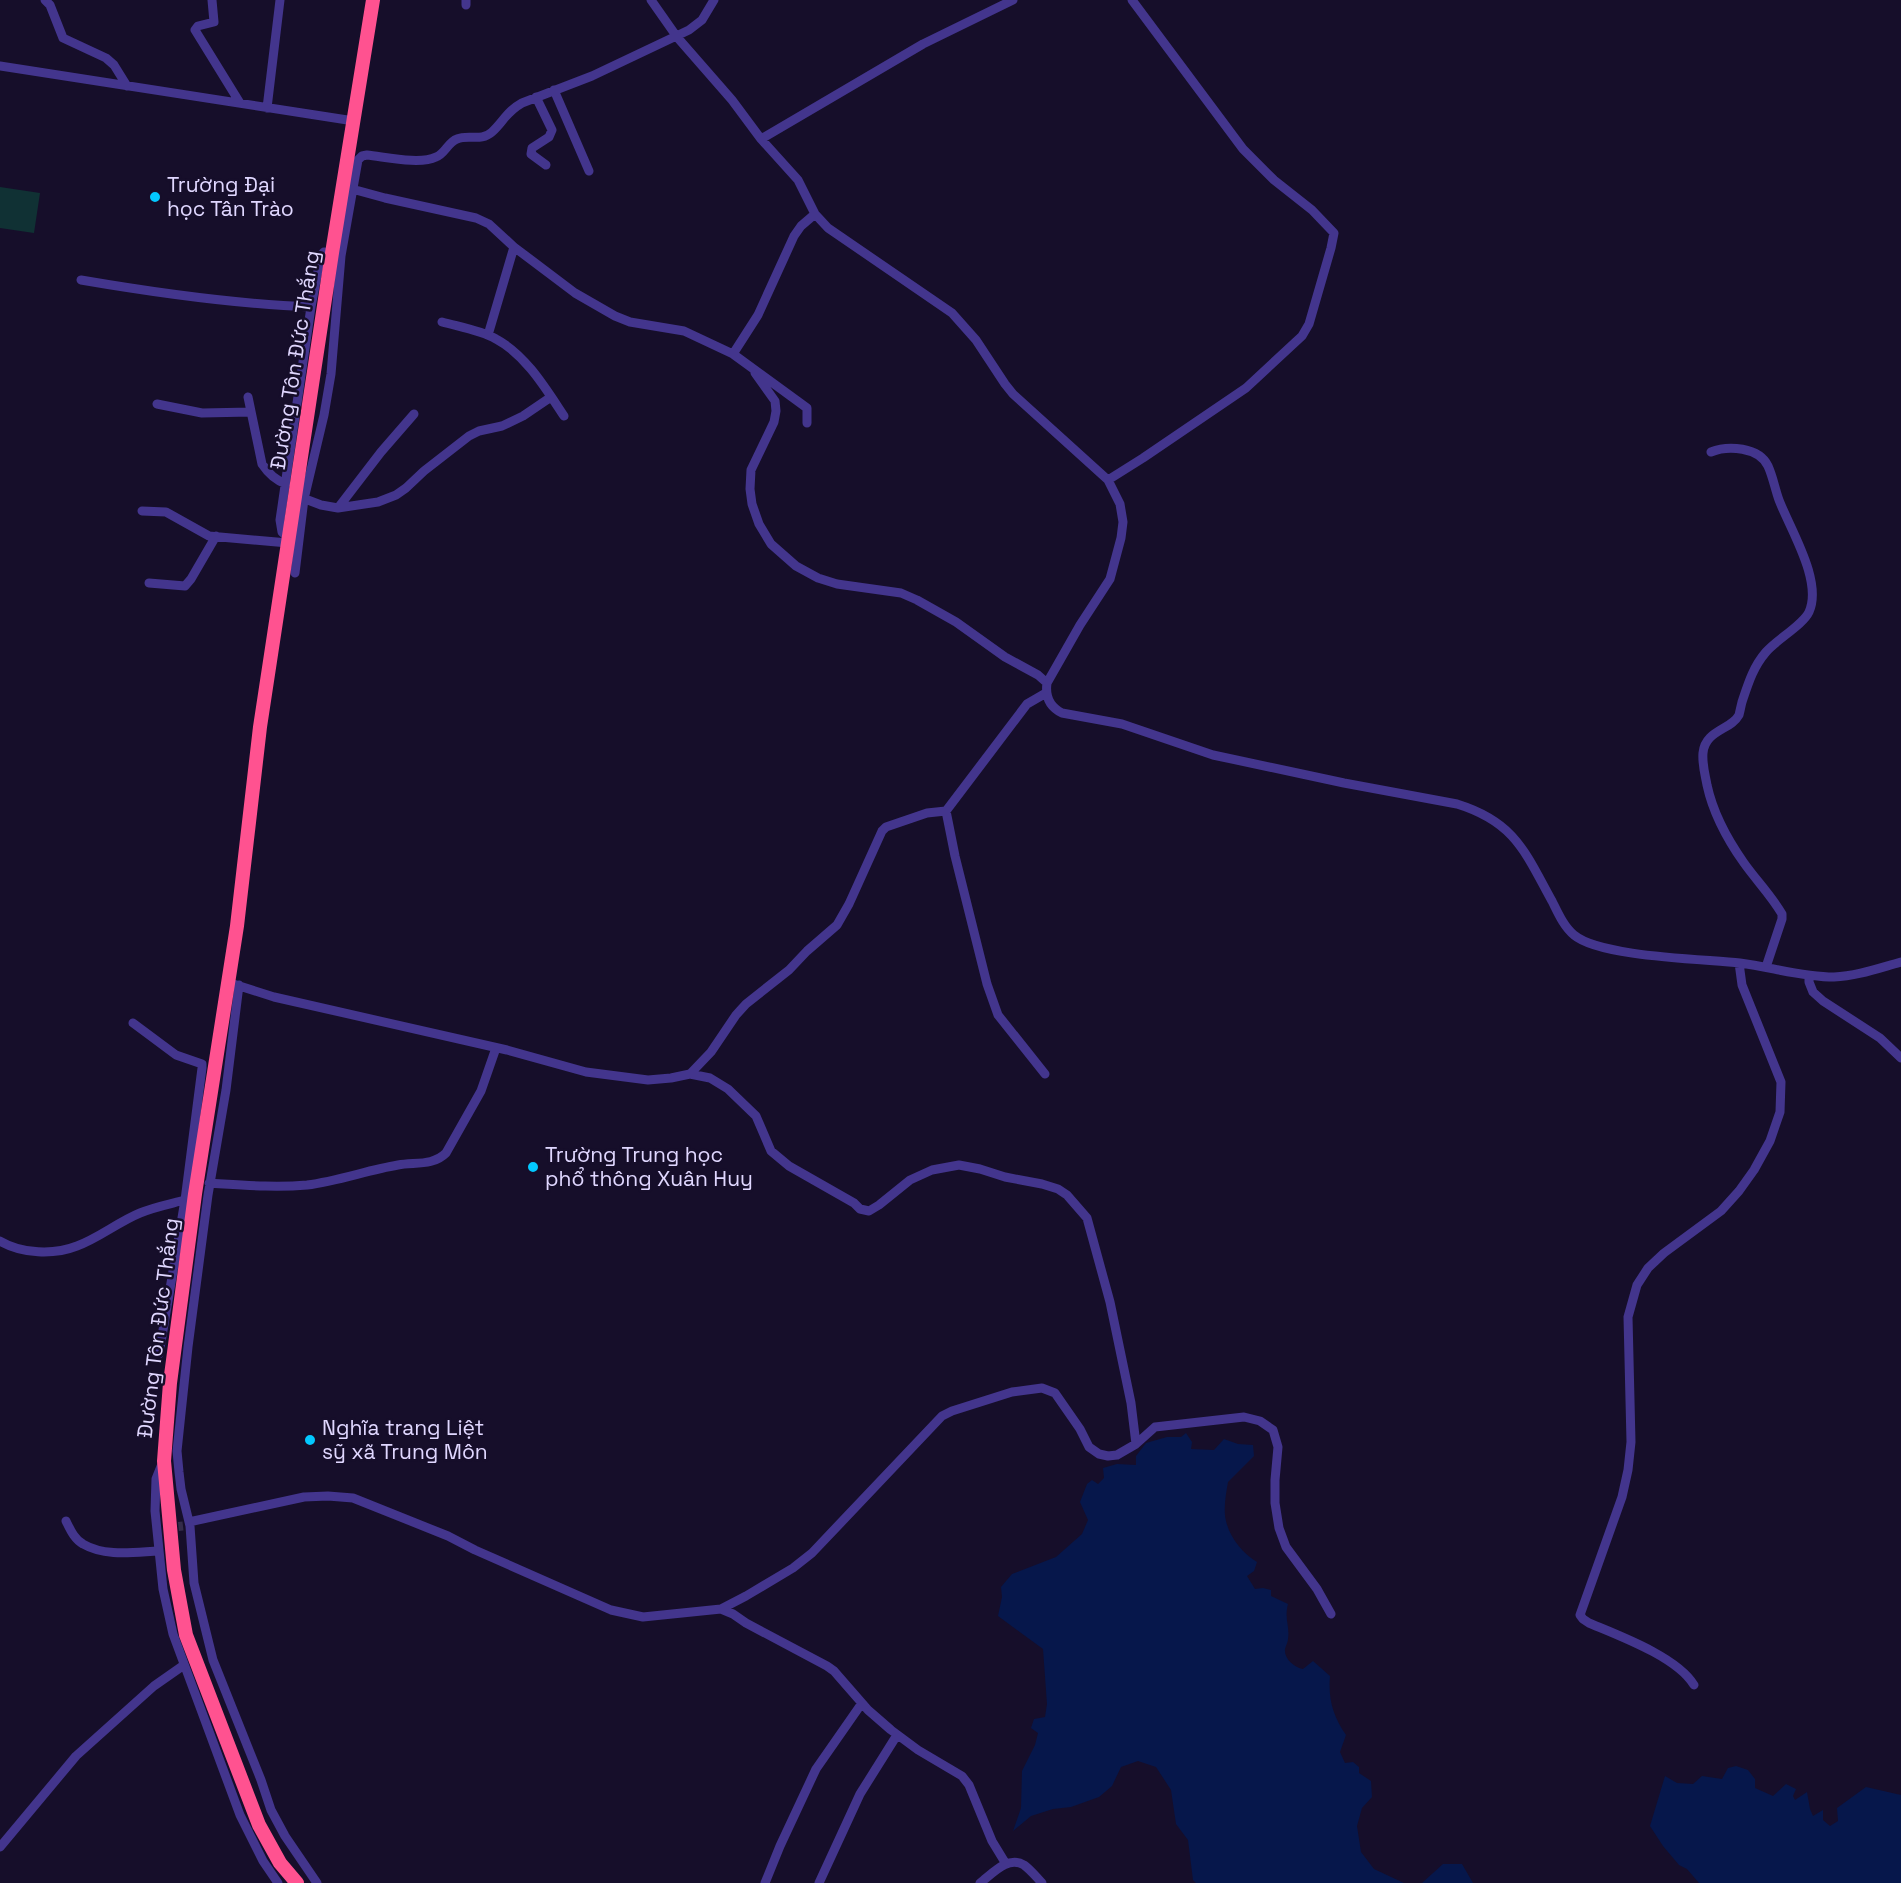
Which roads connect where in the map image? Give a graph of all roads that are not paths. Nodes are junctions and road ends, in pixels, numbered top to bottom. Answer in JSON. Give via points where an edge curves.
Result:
{"nodes":[{"id":1,"x":45,"y":0,"type":"edge"},
{"id":2,"x":212,"y":0,"type":"edge"},
{"id":3,"x":280,"y":0,"type":"edge"},
{"id":4,"x":373,"y":0,"type":"edge"},
{"id":5,"x":651,"y":0,"type":"edge"},
{"id":6,"x":714,"y":0,"type":"edge"},
{"id":7,"x":1013,"y":0,"type":"edge"},
{"id":8,"x":1132,"y":0,"type":"edge"},
{"id":9,"x":677,"y":37,"type":"junction"},
{"id":10,"x":0,"y":66,"type":"edge"},
{"id":11,"x":127,"y":86,"type":"junction"},
{"id":12,"x":554,"y":90,"type":"junction"},
{"id":13,"x":536,"y":97,"type":"junction"},
{"id":14,"x":240,"y":103,"type":"junction"},
{"id":15,"x":267,"y":108,"type":"junction"},
{"id":16,"x":354,"y":121,"type":"junction"},
{"id":17,"x":761,"y":139,"type":"junction"},
{"id":18,"x":546,"y":165,"type":"dead end"},
{"id":19,"x":589,"y":171,"type":"dead end"},
{"id":20,"x":352,"y":189,"type":"junction"},
{"id":21,"x":815,"y":214,"type":"junction"},
{"id":22,"x":514,"y":247,"type":"junction"},
{"id":23,"x":337,"y":254,"type":"junction"},
{"id":24,"x":81,"y":280,"type":"dead end"},
{"id":25,"x":311,"y":307,"type":"junction"},
{"id":26,"x":442,"y":322,"type":"dead end"},
{"id":27,"x":488,"y":335,"type":"junction"},
{"id":28,"x":733,"y":354,"type":"junction"},
{"id":29,"x":752,"y":369,"type":"junction"},
{"id":30,"x":248,"y":397,"type":"dead end"},
{"id":31,"x":551,"y":397,"type":"junction"},
{"id":32,"x":157,"y":404,"type":"dead end"},
{"id":33,"x":251,"y":412,"type":"junction"},
{"id":34,"x":414,"y":414,"type":"dead end"},
{"id":35,"x":564,"y":416,"type":"dead end"},
{"id":36,"x":807,"y":423,"type":"dead end"},
{"id":37,"x":1711,"y":452,"type":"dead end"},
{"id":38,"x":1108,"y":480,"type":"junction"},
{"id":39,"x":286,"y":484,"type":"junction"},
{"id":40,"x":300,"y":497,"type":"junction"},
{"id":41,"x":338,"y":507,"type":"junction"},
{"id":42,"x":142,"y":511,"type":"dead end"},
{"id":43,"x":216,"y":536,"type":"junction"},
{"id":44,"x":289,"y":540,"type":"junction"},
{"id":45,"x":295,"y":573,"type":"dead end"},
{"id":46,"x":149,"y":583,"type":"dead end"},
{"id":47,"x":1046,"y":688,"type":"junction"},
{"id":48,"x":945,"y":811,"type":"junction"},
{"id":49,"x":1901,"y":962,"type":"edge"},
{"id":50,"x":1738,"y":963,"type":"junction"},
{"id":51,"x":1766,"y":967,"type":"junction"},
{"id":52,"x":1809,"y":976,"type":"junction"},
{"id":53,"x":233,"y":983,"type":"junction"},
{"id":54,"x":133,"y":1023,"type":"dead end"},
{"id":55,"x":496,"y":1048,"type":"junction"},
{"id":56,"x":1901,"y":1058,"type":"edge"},
{"id":57,"x":690,"y":1074,"type":"junction"},
{"id":58,"x":1045,"y":1074,"type":"dead end"},
{"id":59,"x":209,"y":1183,"type":"junction"},
{"id":60,"x":193,"y":1195,"type":"junction"},
{"id":61,"x":0,"y":1241,"type":"edge"},
{"id":62,"x":159,"y":1354,"type":"dead end"},
{"id":63,"x":1136,"y":1444,"type":"junction"},
{"id":64,"x":169,"y":1469,"type":"junction"},
{"id":65,"x":66,"y":1521,"type":"dead end"},
{"id":66,"x":187,"y":1524,"type":"junction"},
{"id":67,"x":159,"y":1551,"type":"junction"},
{"id":68,"x":721,"y":1609,"type":"junction"},
{"id":69,"x":1331,"y":1614,"type":"dead end"},
{"id":70,"x":184,"y":1665,"type":"junction"},
{"id":71,"x":1694,"y":1685,"type":"dead end"},
{"id":72,"x":862,"y":1703,"type":"junction"},
{"id":73,"x":897,"y":1735,"type":"junction"},
{"id":74,"x":0,"y":1847,"type":"edge"},
{"id":75,"x":1006,"y":1864,"type":"junction"},
{"id":76,"x":278,"y":1883,"type":"edge"},
{"id":77,"x":297,"y":1883,"type":"edge"},
{"id":78,"x":317,"y":1883,"type":"edge"},
{"id":79,"x":765,"y":1883,"type":"edge"},
{"id":80,"x":819,"y":1883,"type":"edge"},
{"id":81,"x":981,"y":1883,"type":"edge"},
{"id":82,"x":1042,"y":1883,"type":"edge"}],
"edges":[{"from":1,"to":11,"type":"street","via":[[63,38],[106,58]]},
{"from":2,"to":14,"type":"street","via":[[214,22],[195,30]]},
{"from":3,"to":15,"type":"street"},
{"from":4,"to":16,"type":"highway","name":"Đường Tôn Đức Thắng"},
{"from":5,"to":9,"type":"street"},
{"from":6,"to":9,"type":"street","via":[[702,20]]},
{"from":7,"to":17,"type":"street","via":[[923,44]]},
{"from":8,"to":38,"type":"street","via":[[1244,149],[1334,232],[1309,324],[1302,336],[1246,388]]},
{"from":9,"to":12,"type":"street"},
{"from":9,"to":17,"type":"street"},
{"from":10,"to":11,"type":"street"},
{"from":11,"to":14,"type":"street"},
{"from":12,"to":13,"type":"street"},
{"from":12,"to":19,"type":"street"},
{"from":13,"to":18,"type":"street","via":[[551,133],[532,148],[531,154]]},
{"from":13,"to":20,"type":"street","via":[[511,109],[485,137],[458,138],[429,160],[362,156]]},
{"from":14,"to":15,"type":"street"},
{"from":15,"to":16,"type":"street"},
{"from":16,"to":23,"type":"highway","name":"Đường Tôn Đức Thắng"},
{"from":17,"to":21,"type":"street","via":[[798,180]]},
{"from":20,"to":22,"type":"street","via":[[476,218],[489,224]]},
{"from":20,"to":23,"type":"street"},
{"from":21,"to":28,"type":"street","via":[[794,236],[758,315]]},
{"from":21,"to":38,"type":"street","via":[[845,241],[952,313],[1013,394]]},
{"from":22,"to":27,"type":"street"},
{"from":22,"to":28,"type":"street","via":[[575,293],[615,316],[684,331]]},
{"from":23,"to":25,"type":"street","via":[[321,255]]},
{"from":23,"to":40,"type":"highway","name":"Đường Tôn Đức Thắng"},
{"from":23,"to":40,"type":"street","via":[[331,374],[322,397],[324,415]]},
{"from":24,"to":25,"type":"street","via":[[222,300]]},
{"from":25,"to":39,"type":"street"},
{"from":26,"to":27,"type":"street"},
{"from":27,"to":31,"type":"street","via":[[516,354]]},
{"from":28,"to":29,"type":"street"},
{"from":29,"to":36,"type":"street","via":[[807,408]]},
{"from":29,"to":47,"type":"street","via":[[775,401],[774,422],[751,470],[750,489],[759,524],[771,544],[796,566],[818,578],[901,593],[917,600],[1038,675]]},
{"from":30,"to":33,"type":"street"},
{"from":31,"to":35,"type":"street"},
{"from":31,"to":41,"type":"street","via":[[513,421],[469,436],[396,495],[378,502]]},
{"from":32,"to":33,"type":"street","via":[[202,413]]},
{"from":33,"to":39,"type":"street","via":[[262,464],[268,473]]},
{"from":34,"to":41,"type":"street"},
{"from":37,"to":51,"type":"street","via":[[1737,449],[1755,453],[1768,464],[1810,575],[1809,613],[1766,652],[1752,673],[1738,715],[1717,731],[1703,751],[1714,812],[1744,863],[1782,914]]},
{"from":38,"to":47,"type":"street","via":[[1120,504],[1123,522],[1115,566]]},
{"from":39,"to":44,"type":"street","via":[[280,527]]},
{"from":40,"to":41,"type":"street"},
{"from":40,"to":44,"type":"highway","name":"Đường Tôn Đức Thắng"},
{"from":40,"to":45,"type":"street"},
{"from":42,"to":43,"type":"street","via":[[166,512],[194,529]]},
{"from":43,"to":44,"type":"street"},
{"from":43,"to":46,"type":"street","via":[[184,586]]},
{"from":44,"to":53,"type":"highway","name":"Đường Tôn Đức Thắng","via":[[256,756]]},
{"from":47,"to":48,"type":"street","via":[[1027,704]]},
{"from":47,"to":50,"type":"street","via":[[1051,704],[1062,713],[1122,724],[1214,755],[1473,809],[1511,833],[1525,851],[1564,924],[1590,945]]},
{"from":48,"to":57,"type":"street","via":[[897,822],[882,831],[837,925],[746,1004]]},
{"from":48,"to":58,"type":"street","via":[[998,1015]]},
{"from":49,"to":52,"type":"street","via":[[1855,975]]},
{"from":50,"to":51,"type":"street"},
{"from":50,"to":71,"type":"street","via":[[1742,985],[1781,1082],[1780,1112],[1770,1141],[1739,1191],[1721,1211],[1664,1253],[1637,1285],[1628,1317],[1628,1470],[1580,1615],[1678,1667]]},
{"from":51,"to":52,"type":"street"},
{"from":52,"to":56,"type":"street","via":[[1813,992],[1823,1001],[1880,1038]]},
{"from":53,"to":55,"type":"street","via":[[274,997]]},
{"from":53,"to":59,"type":"street","via":[[226,1090]]},
{"from":53,"to":60,"type":"highway","name":"Đường Tôn Đức Thắng"},
{"from":54,"to":60,"type":"street","via":[[176,1055],[202,1064]]},
{"from":55,"to":57,"type":"street","via":[[618,1077],[662,1080]]},
{"from":55,"to":59,"type":"street","via":[[481,1091],[439,1159],[308,1184],[276,1187]]},
{"from":57,"to":63,"type":"street","via":[[710,1078],[728,1089],[756,1116],[771,1151],[864,1211],[879,1205],[910,1180],[932,1170],[959,1165],[1042,1184],[1067,1195],[1086,1218],[1110,1302]]},
{"from":59,"to":60,"type":"street"},
{"from":60,"to":61,"type":"street","via":[[142,1212],[65,1250],[32,1251]]},
{"from":60,"to":62,"type":"street"},
{"from":60,"to":64,"type":"highway","name":"Đường Tôn Đức Thắng","via":[[170,1383]]},
{"from":63,"to":68,"type":"street","via":[[1117,1455],[1099,1454],[1089,1447],[1055,1393],[1042,1388],[1012,1392],[952,1411],[932,1425],[812,1554]]},
{"from":63,"to":69,"type":"street","via":[[1155,1428],[1244,1416],[1273,1430],[1278,1447],[1275,1503],[1279,1528],[1286,1547]]},
{"from":64,"to":66,"type":"street","via":[[181,1489]]},
{"from":64,"to":67,"type":"street","via":[[156,1479]]},
{"from":64,"to":77,"type":"highway","name":"Đường Tôn Đức Thắng","via":[[174,1570],[186,1635],[259,1825],[280,1863]]},
{"from":65,"to":67,"type":"street","via":[[76,1539],[92,1548],[111,1553]]},
{"from":66,"to":68,"type":"street","via":[[304,1497],[353,1498],[611,1610],[643,1617]]},
{"from":66,"to":78,"type":"street","via":[[194,1583],[213,1660],[271,1810]]},
{"from":67,"to":70,"type":"street","via":[[163,1589]]},
{"from":68,"to":72,"type":"street","via":[[827,1666]]},
{"from":70,"to":74,"type":"street","via":[[154,1686],[76,1756]]},
{"from":70,"to":76,"type":"street","via":[[247,1831]]},
{"from":72,"to":73,"type":"street"},
{"from":72,"to":79,"type":"street","via":[[816,1769]]},
{"from":73,"to":75,"type":"street","via":[[962,1776]]},
{"from":73,"to":80,"type":"street","via":[[860,1794]]},
{"from":75,"to":81,"type":"street"},
{"from":75,"to":82,"type":"street","via":[[1024,1865]]}]}
